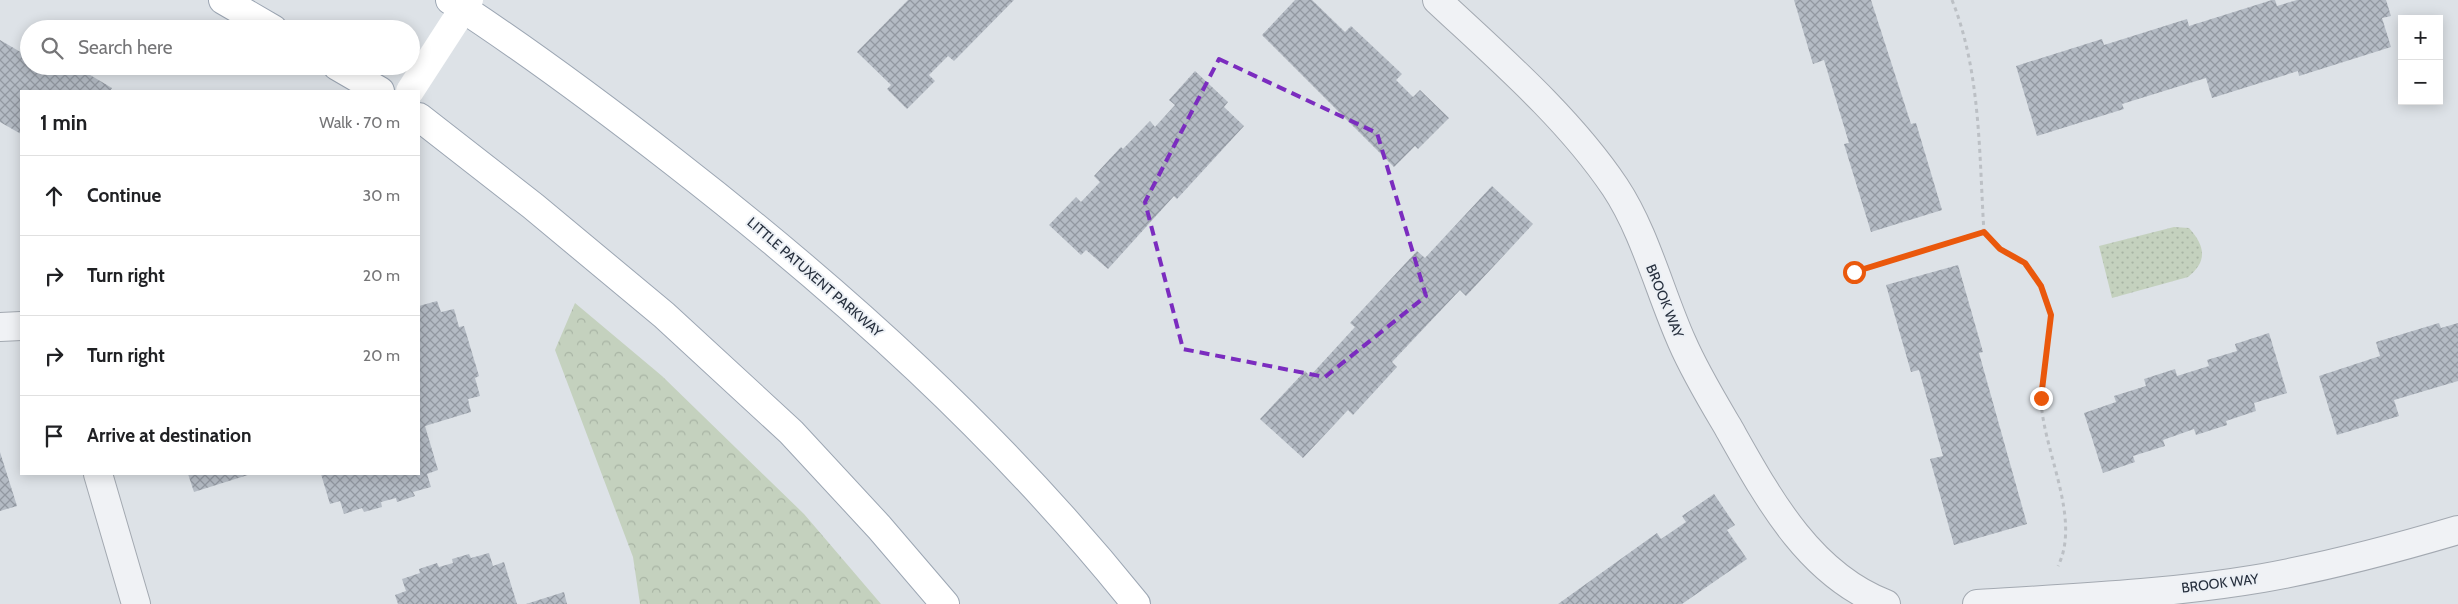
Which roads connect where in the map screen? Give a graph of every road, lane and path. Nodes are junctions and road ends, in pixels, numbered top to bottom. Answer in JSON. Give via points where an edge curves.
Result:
{"nodes":[{"id":1,"x":222,"y":0,"type":"edge"},
{"id":2,"x":1437,"y":0,"type":"edge"},
{"id":3,"x":1952,"y":0,"type":"edge"},
{"id":4,"x":461,"y":3,"type":"edge"},
{"id":5,"x":257,"y":20,"type":"edge"},
{"id":6,"x":420,"y":74,"type":"edge"},
{"id":7,"x":352,"y":75,"type":"edge"},
{"id":8,"x":419,"y":75,"type":"edge"},
{"id":9,"x":378,"y":90,"type":"edge"},
{"id":10,"x":411,"y":90,"type":"edge"},
{"id":11,"x":420,"y":118,"type":"edge"},
{"id":12,"x":1984,"y":232,"type":"junction"},
{"id":13,"x":1854,"y":272,"type":"dead end"},
{"id":14,"x":20,"y":326,"type":"edge"},
{"id":15,"x":0,"y":327,"type":"edge"},
{"id":16,"x":98,"y":475,"type":"edge"},
{"id":17,"x":2458,"y":530,"type":"edge"},
{"id":18,"x":2041,"y":600,"type":"junction"},
{"id":19,"x":136,"y":604,"type":"edge"},
{"id":20,"x":945,"y":604,"type":"edge"},
{"id":21,"x":1136,"y":604,"type":"edge"},
{"id":22,"x":1886,"y":604,"type":"edge"},
{"id":23,"x":1977,"y":604,"type":"edge"}],
"edges":[{"from":1,"to":5,"type":"main road"},
{"from":2,"to":22,"type":"street","name":"BROOK WAY","via":[[1552,111],[1616,188],[1682,344],[1754,474],[1789,526],[1817,559],[1864,595]]},
{"from":3,"to":12,"type":"path","via":[[1962,25],[1971,74]]},
{"from":4,"to":6,"type":"main road"},
{"from":4,"to":21,"type":"main road","name":"LITTLE PATUXENT PARKWAY","via":[[749,220],[894,345],[998,446],[1101,560]]},
{"from":7,"to":9,"type":"main road"},
{"from":8,"to":10,"type":"main road"},
{"from":11,"to":20,"type":"main road","via":[[664,315],[791,432]]},
{"from":12,"to":13,"type":"path"},
{"from":12,"to":18,"type":"path","via":[[2000,249],[2025,263],[2041,286],[2051,315],[2041,398],[2065,530],[2062,558]]},
{"from":14,"to":15,"type":"street"},
{"from":16,"to":19,"type":"street"},
{"from":17,"to":18,"type":"street","name":"BROOK WAY","via":[[2351,560],[2261,578]]},
{"from":18,"to":23,"type":"street","name":"BROOK WAY"}]}
